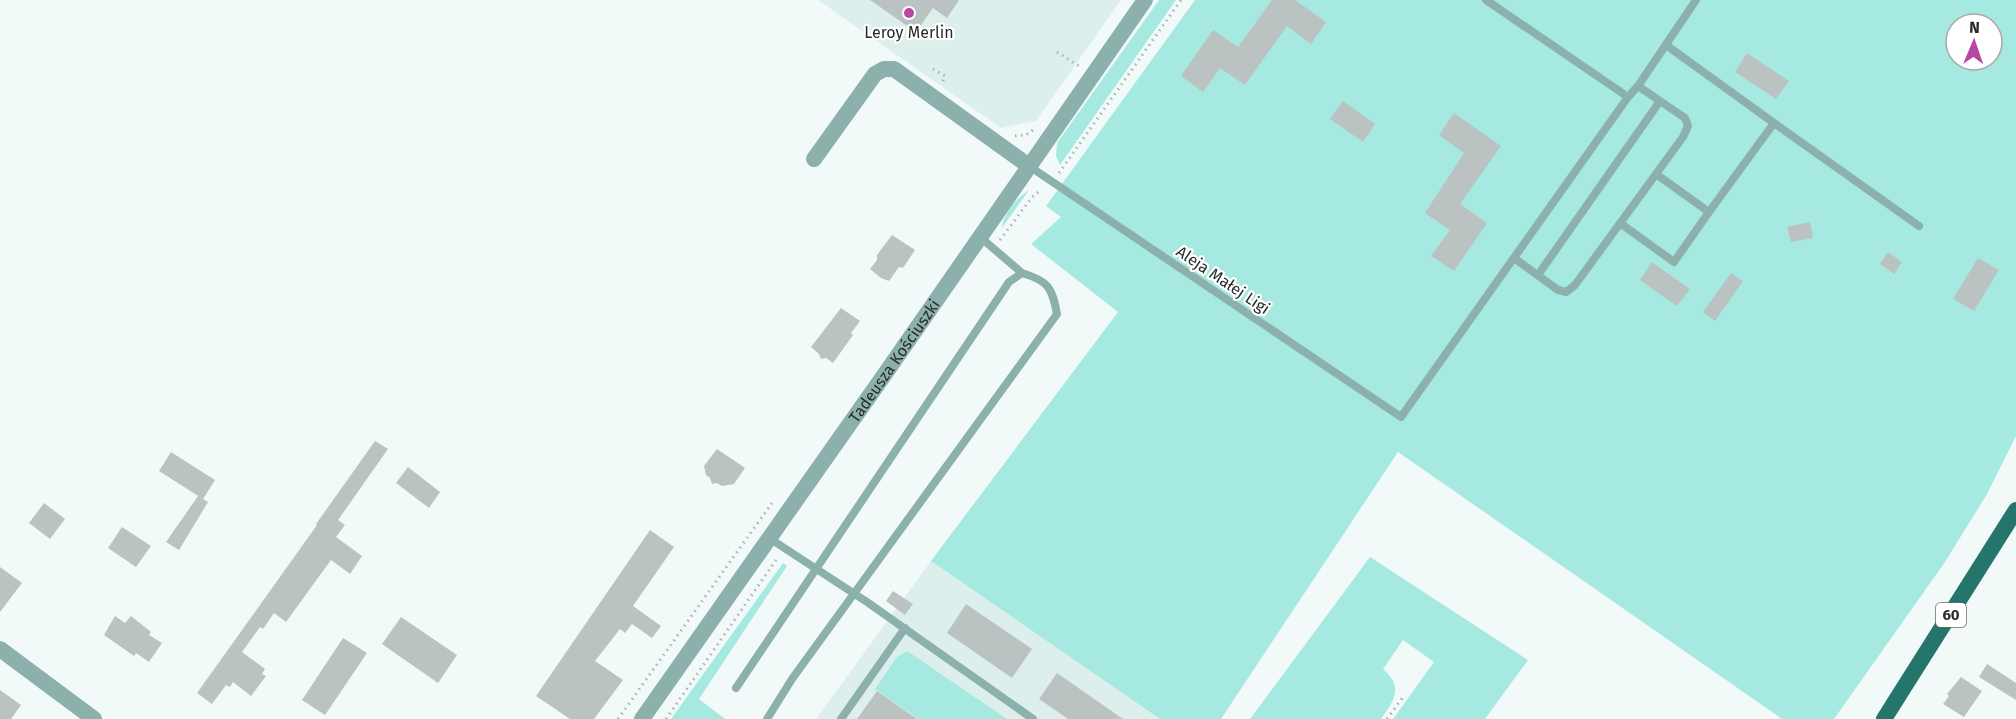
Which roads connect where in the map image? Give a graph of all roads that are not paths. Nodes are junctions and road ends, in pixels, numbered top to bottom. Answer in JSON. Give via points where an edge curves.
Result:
{"nodes":[{"id":1,"x":1145,"y":0,"type":"edge"},
{"id":2,"x":1486,"y":0,"type":"edge"},
{"id":3,"x":1696,"y":0,"type":"edge"},
{"id":4,"x":1666,"y":45,"type":"junction"},
{"id":5,"x":1638,"y":86,"type":"junction"},
{"id":6,"x":1628,"y":97,"type":"junction"},
{"id":7,"x":1660,"y":101,"type":"junction"},
{"id":8,"x":1774,"y":123,"type":"junction"},
{"id":9,"x":813,"y":159,"type":"dead end"},
{"id":10,"x":1029,"y":166,"type":"junction"},
{"id":11,"x":1656,"y":174,"type":"junction"},
{"id":12,"x":1709,"y":212,"type":"junction"},
{"id":13,"x":1620,"y":223,"type":"junction"},
{"id":14,"x":1919,"y":226,"type":"dead end"},
{"id":15,"x":980,"y":237,"type":"junction"},
{"id":16,"x":1514,"y":258,"type":"junction"},
{"id":17,"x":1022,"y":273,"type":"junction"},
{"id":18,"x":1538,"y":275,"type":"junction"},
{"id":19,"x":2016,"y":510,"type":"edge"},
{"id":20,"x":769,"y":538,"type":"junction"},
{"id":21,"x":816,"y":568,"type":"junction"},
{"id":22,"x":854,"y":594,"type":"junction"},
{"id":23,"x":905,"y":628,"type":"junction"},
{"id":24,"x":0,"y":649,"type":"edge"},
{"id":25,"x":736,"y":688,"type":"dead end"},
{"id":26,"x":644,"y":718,"type":"edge"},
{"id":27,"x":94,"y":719,"type":"edge"},
{"id":28,"x":767,"y":719,"type":"edge"},
{"id":29,"x":841,"y":719,"type":"edge"},
{"id":30,"x":1033,"y":719,"type":"edge"},
{"id":31,"x":1884,"y":719,"type":"edge"}],
"edges":[{"from":1,"to":10,"type":"street","name":"Tadeusza Kościuszki"},
{"from":2,"to":6,"type":"lane"},
{"from":3,"to":4,"type":"lane"},
{"from":4,"to":5,"type":"lane"},
{"from":4,"to":8,"type":"lane"},
{"from":5,"to":6,"type":"lane"},
{"from":5,"to":7,"type":"lane"},
{"from":6,"to":16,"type":"lane"},
{"from":7,"to":11,"type":"lane","via":[[1685,118],[1688,126]]},
{"from":7,"to":18,"type":"lane"},
{"from":8,"to":12,"type":"lane"},
{"from":8,"to":14,"type":"lane"},
{"from":9,"to":10,"type":"street","via":[[875,74],[889,68]]},
{"from":10,"to":15,"type":"street","name":"Tadeusza Kościuszki"},
{"from":10,"to":16,"type":"lane","name":"Aleja Małej Ligi","via":[[1401,417]]},
{"from":11,"to":12,"type":"lane"},
{"from":11,"to":13,"type":"lane"},
{"from":12,"to":13,"type":"lane","via":[[1674,262]]},
{"from":13,"to":18,"type":"lane","via":[[1566,292]]},
{"from":15,"to":17,"type":"lane"},
{"from":15,"to":20,"type":"street","name":"Tadeusza Kościuszki"},
{"from":16,"to":18,"type":"lane"},
{"from":17,"to":21,"type":"lane","via":[[1009,282]]},
{"from":17,"to":22,"type":"lane","via":[[1037,277],[1053,291],[1057,314]]},
{"from":19,"to":31,"type":"main road","number":"60"},
{"from":20,"to":21,"type":"lane"},
{"from":20,"to":26,"type":"street","name":"Tadeusza Kościuszki"},
{"from":21,"to":22,"type":"lane"},
{"from":21,"to":25,"type":"lane"},
{"from":22,"to":23,"type":"lane"},
{"from":22,"to":28,"type":"lane"},
{"from":23,"to":29,"type":"lane"},
{"from":23,"to":30,"type":"lane"},
{"from":24,"to":27,"type":"street"}]}
